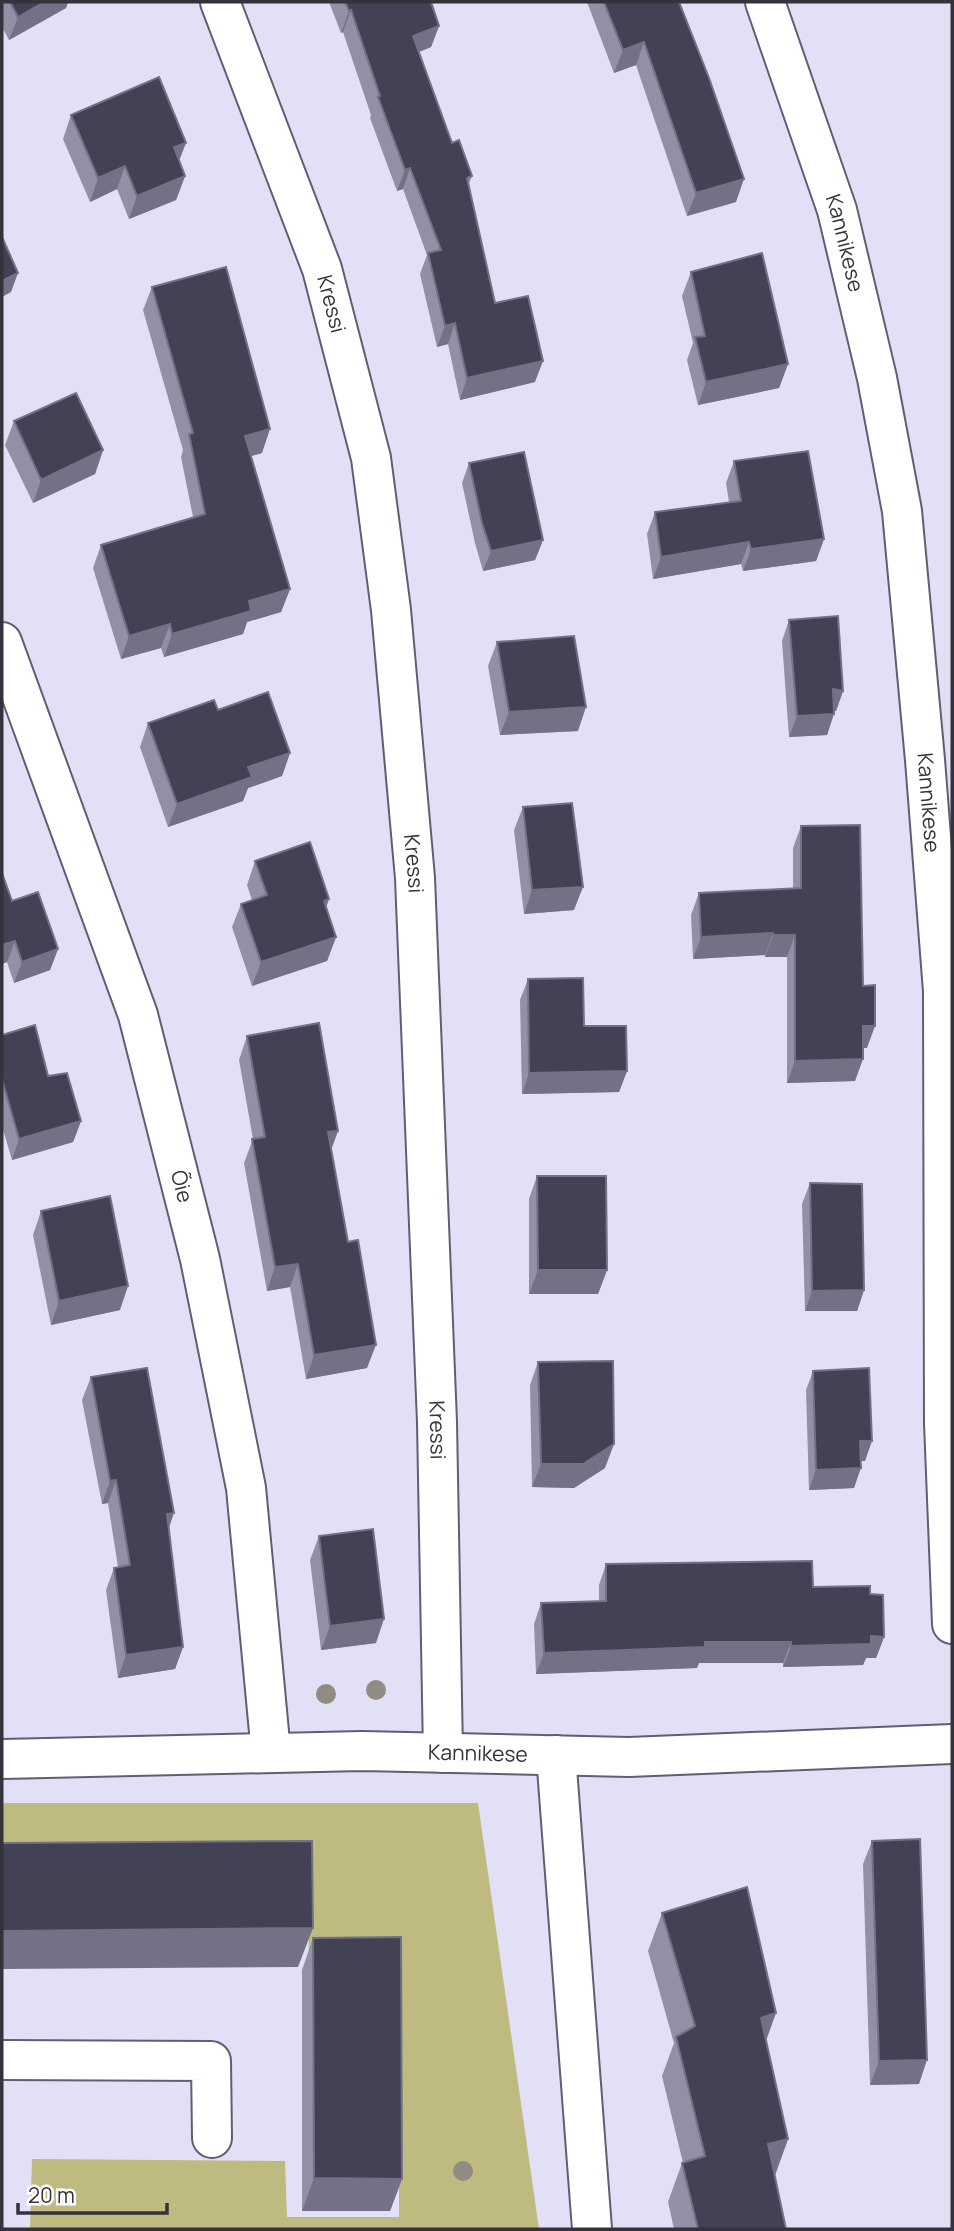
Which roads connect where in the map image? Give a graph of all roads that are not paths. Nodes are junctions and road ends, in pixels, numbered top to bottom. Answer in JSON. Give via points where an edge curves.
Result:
{"nodes":[{"id":1,"x":220,"y":2,"type":"edge"},
{"id":2,"x":765,"y":2,"type":"edge"},
{"id":3,"x":2,"y":642,"type":"edge"},
{"id":4,"x":952,"y":1624,"type":"edge"},
{"id":5,"x":952,"y":1744,"type":"edge"},
{"id":6,"x":271,"y":1753,"type":"junction"},
{"id":7,"x":443,"y":1753,"type":"junction"},
{"id":8,"x":556,"y":1755,"type":"junction"},
{"id":9,"x":2,"y":1759,"type":"edge"},
{"id":10,"x":2,"y":2060,"type":"edge"},
{"id":11,"x":212,"y":2138,"type":"dead end"},
{"id":12,"x":592,"y":2229,"type":"edge"}],
"edges":[{"from":1,"to":7,"type":"street","name":"Kressi","via":[[322,269],[371,458],[391,610],[415,878],[437,1422]]},
{"from":2,"to":4,"type":"street","name":"Kannikese","via":[[837,210],[877,378],[902,511],[943,991],[944,1423]]},
{"from":3,"to":6,"type":"street","name":"Õie","via":[[138,1015],[200,1259],[246,1488]]},
{"from":5,"to":8,"type":"street","name":"Kannikese","via":[[629,1757]]},
{"from":6,"to":7,"type":"street","name":"Kannikese"},
{"from":6,"to":9,"type":"street","name":"Kannikese"},
{"from":7,"to":8,"type":"street","name":"Kannikese"},
{"from":8,"to":12,"type":"street"},
{"from":10,"to":11,"type":"street","via":[[211,2061]]}]}
